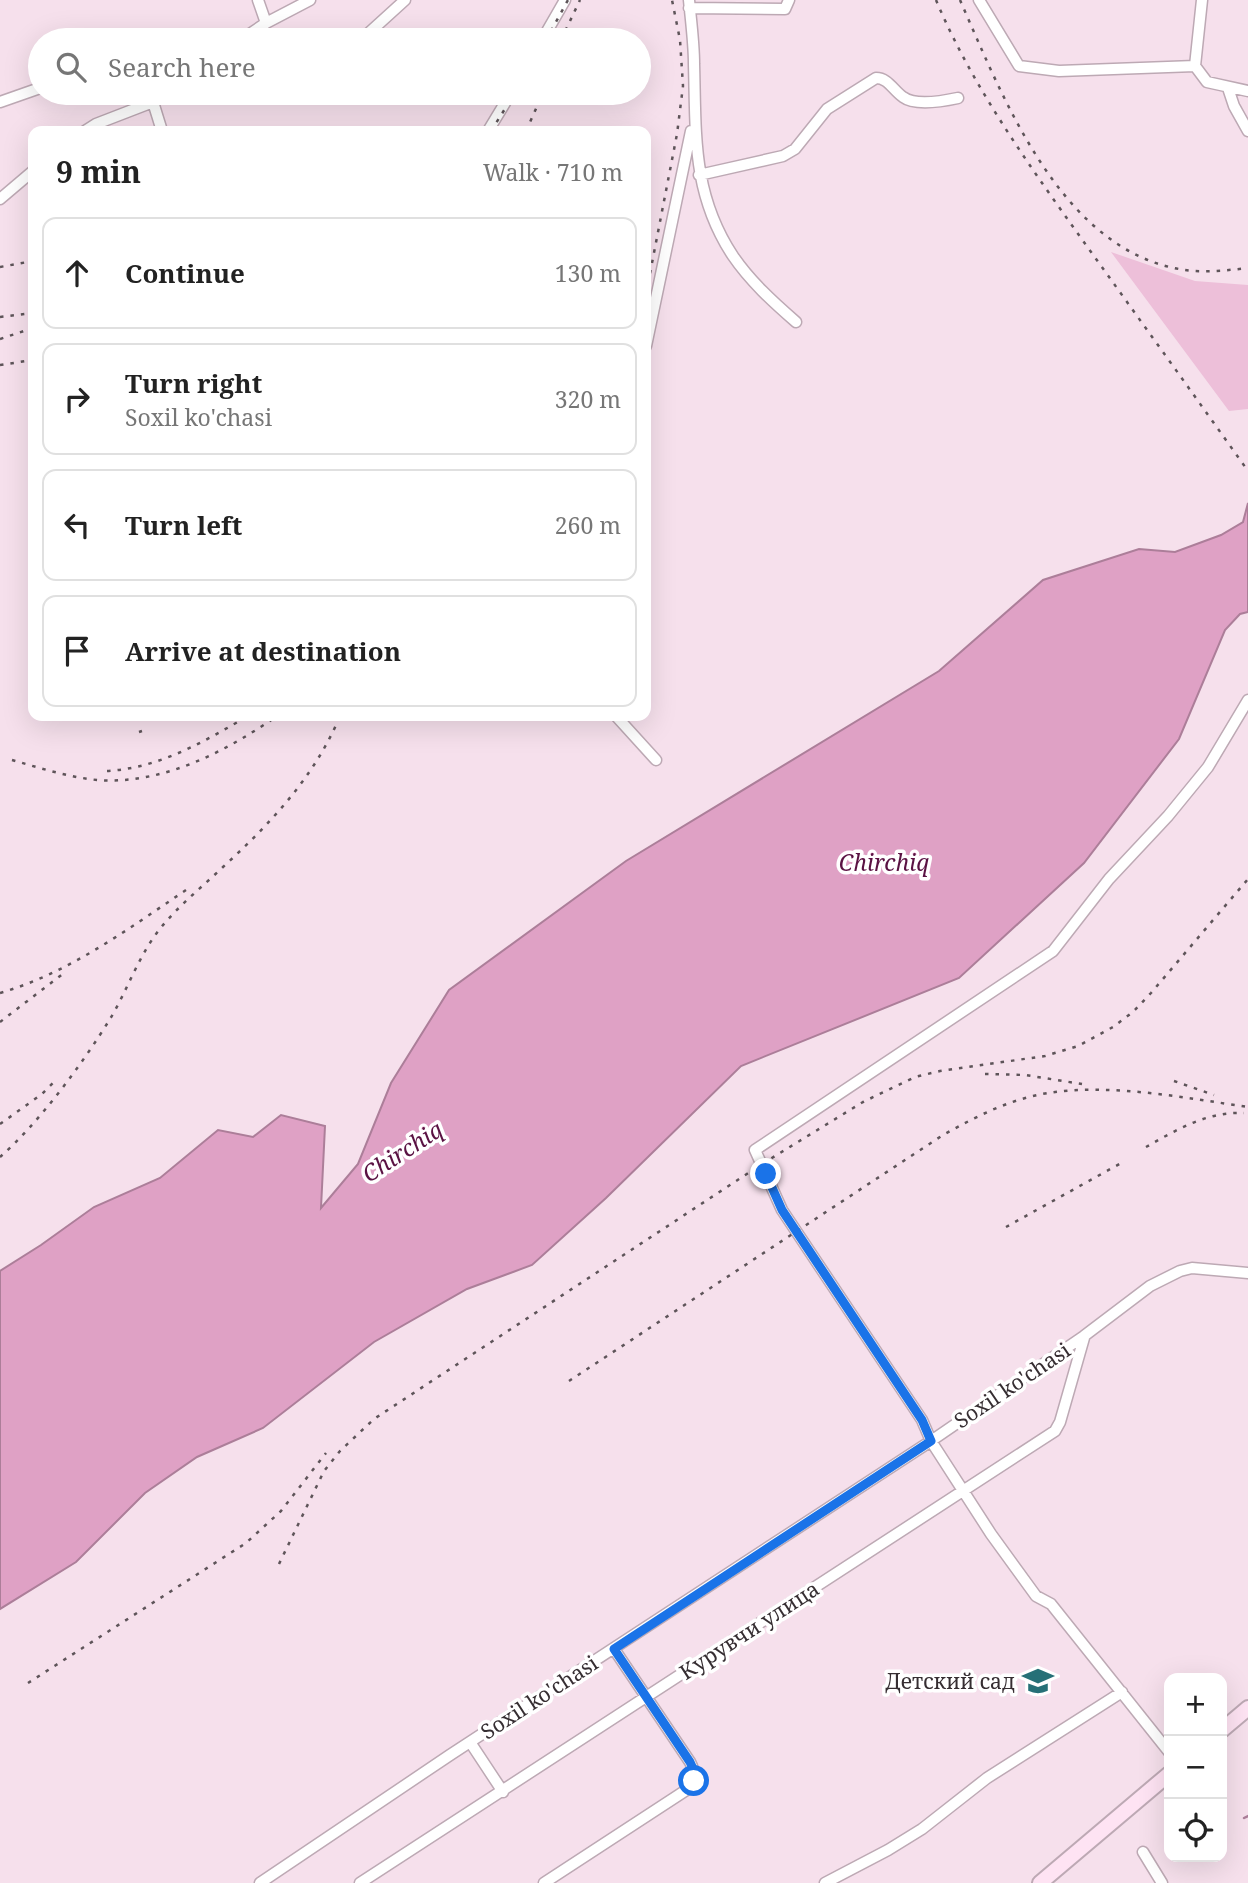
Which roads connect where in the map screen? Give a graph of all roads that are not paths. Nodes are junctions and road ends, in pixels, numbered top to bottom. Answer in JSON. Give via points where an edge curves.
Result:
{"nodes":[{"id":1,"x":258,"y":0,"type":"edge"},
{"id":2,"x":310,"y":0,"type":"edge"},
{"id":3,"x":405,"y":0,"type":"edge"},
{"id":4,"x":565,"y":0,"type":"edge"},
{"id":5,"x":789,"y":0,"type":"edge"},
{"id":6,"x":979,"y":0,"type":"edge"},
{"id":7,"x":1202,"y":0,"type":"edge"},
{"id":8,"x":689,"y":4,"type":"edge"},
{"id":9,"x":266,"y":23,"type":"junction"},
{"id":10,"x":259,"y":28,"type":"edge"},
{"id":11,"x":374,"y":28,"type":"edge"},
{"id":12,"x":549,"y":28,"type":"edge"},
{"id":13,"x":1195,"y":66,"type":"junction"},
{"id":14,"x":1228,"y":88,"type":"junction"},
{"id":15,"x":1248,"y":91,"type":"edge"},
{"id":16,"x":28,"y":92,"type":"edge"},
{"id":17,"x":958,"y":98,"type":"dead end"},
{"id":18,"x":0,"y":102,"type":"edge"},
{"id":19,"x":145,"y":105,"type":"edge"},
{"id":20,"x":154,"y":105,"type":"edge"},
{"id":21,"x":504,"y":105,"type":"edge"},
{"id":22,"x":694,"y":116,"type":"junction"},
{"id":23,"x":93,"y":126,"type":"edge"},
{"id":24,"x":160,"y":126,"type":"edge"},
{"id":25,"x":491,"y":126,"type":"edge"},
{"id":26,"x":1248,"y":131,"type":"edge"},
{"id":27,"x":28,"y":175,"type":"edge"},
{"id":28,"x":699,"y":175,"type":"junction"},
{"id":29,"x":0,"y":199,"type":"edge"},
{"id":30,"x":651,"y":322,"type":"edge"},
{"id":31,"x":796,"y":322,"type":"dead end"},
{"id":32,"x":1248,"y":700,"type":"edge"},
{"id":33,"x":621,"y":721,"type":"edge"},
{"id":34,"x":656,"y":760,"type":"dead end"},
{"id":35,"x":1248,"y":1273,"type":"edge"},
{"id":36,"x":1084,"y":1336,"type":"junction"},
{"id":37,"x":931,"y":1441,"type":"junction"},
{"id":38,"x":964,"y":1490,"type":"junction"},
{"id":39,"x":614,"y":1649,"type":"junction"},
{"id":40,"x":1122,"y":1692,"type":"junction"},
{"id":41,"x":646,"y":1697,"type":"junction"},
{"id":42,"x":1248,"y":1708,"type":"edge"},
{"id":43,"x":1227,"y":1726,"type":"edge"},
{"id":44,"x":470,"y":1742,"type":"junction"},
{"id":45,"x":1164,"y":1746,"type":"edge"},
{"id":46,"x":1164,"y":1778,"type":"edge"},
{"id":47,"x":503,"y":1792,"type":"junction"},
{"id":48,"x":1143,"y":1852,"type":"dead end"},
{"id":49,"x":260,"y":1883,"type":"edge"},
{"id":50,"x":360,"y":1883,"type":"edge"},
{"id":51,"x":544,"y":1883,"type":"edge"},
{"id":52,"x":825,"y":1883,"type":"edge"},
{"id":53,"x":1040,"y":1883,"type":"edge"},
{"id":54,"x":1162,"y":1883,"type":"edge"}],
"edges":[{"from":1,"to":9,"type":"street"},
{"from":2,"to":9,"type":"street"},
{"from":3,"to":11,"type":"street"},
{"from":4,"to":12,"type":"street"},
{"from":5,"to":8,"type":"street","via":[[785,9]]},
{"from":6,"to":13,"type":"street","via":[[1019,66],[1069,71]]},
{"from":7,"to":13,"type":"street"},
{"from":8,"to":22,"type":"street"},
{"from":9,"to":10,"type":"street"},
{"from":13,"to":14,"type":"street","via":[[1207,82]]},
{"from":14,"to":15,"type":"street"},
{"from":14,"to":26,"type":"street"},
{"from":16,"to":18,"type":"street"},
{"from":17,"to":28,"type":"street","via":[[912,101],[876,78],[827,109],[795,149],[783,156]]},
{"from":19,"to":23,"type":"street"},
{"from":20,"to":24,"type":"street"},
{"from":21,"to":25,"type":"street"},
{"from":22,"to":28,"type":"street"},
{"from":22,"to":30,"type":"street"},
{"from":27,"to":29,"type":"street"},
{"from":28,"to":31,"type":"street","via":[[713,218],[733,255],[762,291]]},
{"from":32,"to":37,"type":"street","via":[[1208,767],[1109,879],[1053,951],[755,1150],[782,1210],[922,1420]]},
{"from":33,"to":34,"type":"street"},
{"from":35,"to":36,"type":"street","name":"Soxil ko'chasi","via":[[1205,1268],[1180,1271],[1150,1286]]},
{"from":36,"to":37,"type":"street","name":"Soxil ko'chasi"},
{"from":36,"to":38,"type":"street","name":"Курувчи улица","via":[[1055,1431]]},
{"from":37,"to":38,"type":"street"},
{"from":37,"to":39,"type":"street","name":"Soxil ko'chasi"},
{"from":38,"to":40,"type":"street","via":[[1036,1596],[1051,1604]]},
{"from":38,"to":41,"type":"street","name":"Курувчи улица"},
{"from":39,"to":41,"type":"street"},
{"from":39,"to":44,"type":"street","name":"Soxil ko'chasi"},
{"from":40,"to":45,"type":"street"},
{"from":40,"to":52,"type":"street","via":[[987,1778],[922,1829]]},
{"from":41,"to":47,"type":"street","name":"Курувчи улица"},
{"from":41,"to":51,"type":"street","via":[[690,1762],[695,1773],[691,1787]]},
{"from":42,"to":43,"type":"street"},
{"from":44,"to":47,"type":"street"},
{"from":44,"to":49,"type":"street","name":"Soxil ko'chasi"},
{"from":46,"to":53,"type":"street"},
{"from":47,"to":50,"type":"street","name":"Курувчи улица"},
{"from":48,"to":54,"type":"street"}]}
